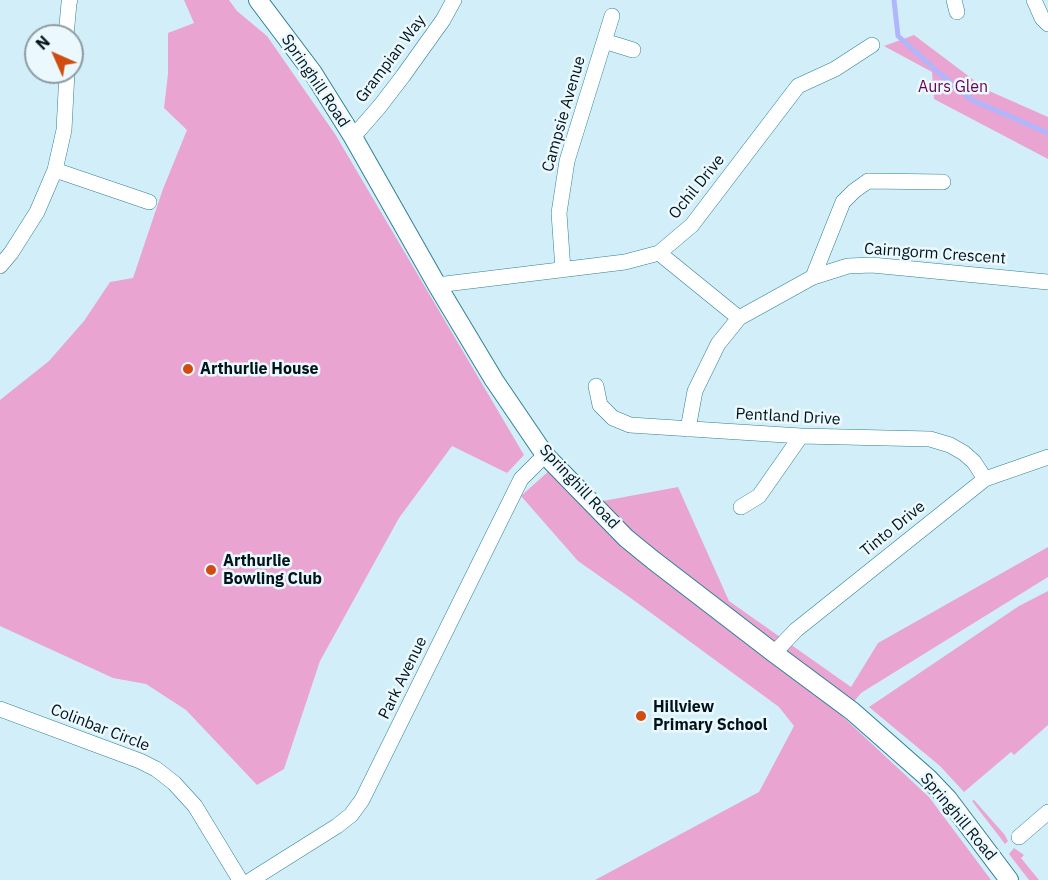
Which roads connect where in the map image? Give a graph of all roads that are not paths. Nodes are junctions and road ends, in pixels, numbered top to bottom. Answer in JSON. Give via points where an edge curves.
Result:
{"nodes":[{"id":1,"x":70,"y":0,"type":"edge"},
{"id":2,"x":258,"y":0,"type":"edge"},
{"id":3,"x":454,"y":0,"type":"edge"},
{"id":4,"x":1034,"y":0,"type":"edge"},
{"id":5,"x":612,"y":16,"type":"dead end"},
{"id":6,"x":67,"y":24,"type":"edge"},
{"id":7,"x":1048,"y":24,"type":"edge"},
{"id":8,"x":604,"y":41,"type":"junction"},
{"id":9,"x":872,"y":45,"type":"dead end"},
{"id":10,"x":633,"y":50,"type":"dead end"},
{"id":11,"x":66,"y":84,"type":"edge"},
{"id":12,"x":352,"y":137,"type":"junction"},
{"id":13,"x":55,"y":170,"type":"junction"},
{"id":14,"x":943,"y":182,"type":"dead end"},
{"id":15,"x":149,"y":202,"type":"dead end"},
{"id":16,"x":659,"y":253,"type":"junction"},
{"id":17,"x":0,"y":266,"type":"edge"},
{"id":18,"x":563,"y":270,"type":"junction"},
{"id":19,"x":813,"y":277,"type":"junction"},
{"id":20,"x":1048,"y":282,"type":"edge"},
{"id":21,"x":437,"y":285,"type":"junction"},
{"id":22,"x":739,"y":318,"type":"junction"},
{"id":23,"x":596,"y":386,"type":"dead end"},
{"id":24,"x":688,"y":429,"type":"junction"},
{"id":25,"x":801,"y":436,"type":"junction"},
{"id":26,"x":545,"y":455,"type":"junction"},
{"id":27,"x":1048,"y":457,"type":"edge"},
{"id":28,"x":985,"y":479,"type":"junction"},
{"id":29,"x":741,"y":507,"type":"dead end"},
{"id":30,"x":774,"y":653,"type":"junction"},
{"id":31,"x":0,"y":709,"type":"edge"},
{"id":32,"x":1048,"y":812,"type":"edge"},
{"id":33,"x":1019,"y":837,"type":"dead end"},
{"id":34,"x":240,"y":880,"type":"edge"},
{"id":35,"x":251,"y":880,"type":"edge"},
{"id":36,"x":1009,"y":880,"type":"edge"}],
"edges":[{"from":1,"to":6,"type":"street"},
{"from":2,"to":12,"type":"street","name":"Springhill Road","via":[[313,73]]},
{"from":3,"to":12,"type":"street","name":"Grampian Way","via":[[380,106]]},
{"from":4,"to":7,"type":"street"},
{"from":5,"to":8,"type":"street","name":"Campsie Avenue"},
{"from":8,"to":10,"type":"street","name":"Campsie Avenue"},
{"from":8,"to":18,"type":"street","name":"Campsie Avenue","via":[[567,161],[559,213]]},
{"from":9,"to":16,"type":"street","name":"Ochil Drive","via":[[835,69],[798,86],[692,225]]},
{"from":11,"to":13,"type":"street","via":[[64,130]]},
{"from":12,"to":21,"type":"street","name":"Springhill Road"},
{"from":13,"to":15,"type":"street"},
{"from":13,"to":17,"type":"street","via":[[37,212]]},
{"from":14,"to":19,"type":"street","via":[[868,181],[854,190],[843,202]]},
{"from":16,"to":18,"type":"street","name":"Ochil Drive","via":[[626,262]]},
{"from":16,"to":22,"type":"street"},
{"from":18,"to":21,"type":"street","name":"Ochil Drive"},
{"from":19,"to":20,"type":"street","name":"Cairngorm Crescent","via":[[848,266],[872,265]]},
{"from":19,"to":22,"type":"street","name":"Cairngorm Crescent"},
{"from":21,"to":26,"type":"street","name":"Springhill Road"},
{"from":22,"to":24,"type":"street","name":"Cairngorm Crescent","via":[[718,344],[695,391]]},
{"from":23,"to":24,"type":"street","name":"Pentland Drive","via":[[600,405],[613,418],[630,425]]},
{"from":24,"to":25,"type":"street","name":"Pentland Drive"},
{"from":25,"to":28,"type":"street","name":"Pentland Drive","via":[[930,439],[964,453]]},
{"from":25,"to":29,"type":"street","via":[[759,496]]},
{"from":26,"to":30,"type":"street","name":"Springhill Road","via":[[627,538]]},
{"from":26,"to":35,"type":"street","name":"Park Avenue","via":[[521,478],[362,800],[337,826]]},
{"from":27,"to":28,"type":"street","name":"Tinto Drive"},
{"from":28,"to":30,"type":"street","name":"Tinto Drive","via":[[796,630]]},
{"from":30,"to":36,"type":"street","name":"Springhill Road","via":[[852,711],[928,778]]},
{"from":31,"to":34,"type":"street","name":"Colinbar Circle","via":[[156,769],[195,806]]},
{"from":32,"to":33,"type":"street"}]}
